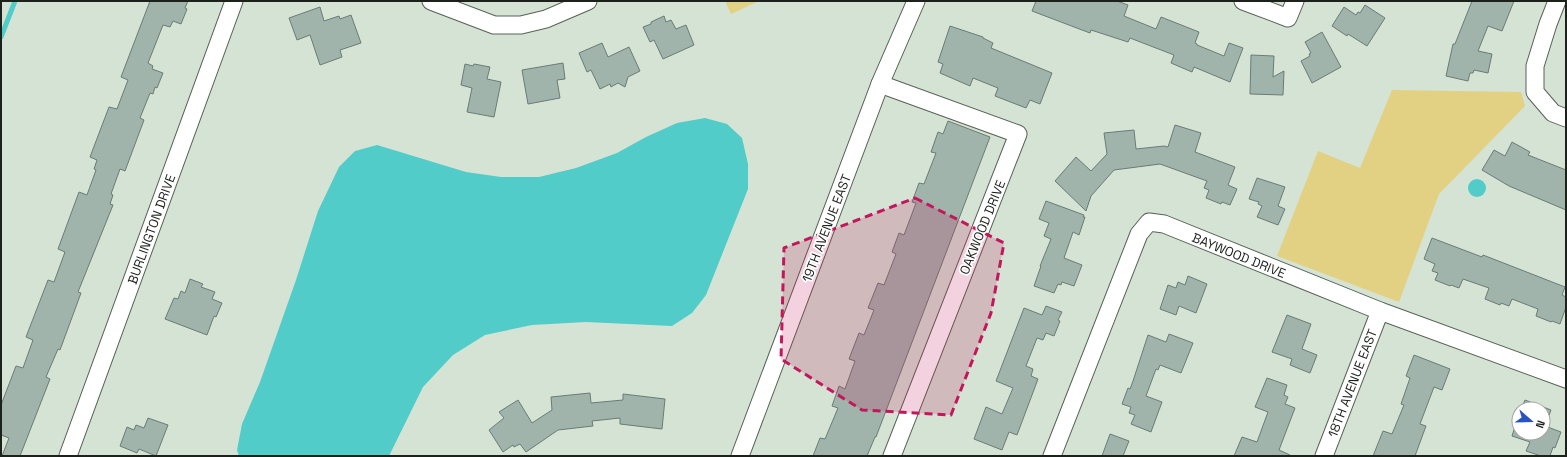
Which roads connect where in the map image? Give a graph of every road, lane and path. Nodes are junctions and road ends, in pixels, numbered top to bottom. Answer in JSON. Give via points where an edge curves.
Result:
{"nodes":[{"id":1,"x":234,"y":1,"type":"edge"},
{"id":2,"x":431,"y":1,"type":"edge"},
{"id":3,"x":588,"y":1,"type":"edge"},
{"id":4,"x":916,"y":1,"type":"edge"},
{"id":5,"x":1243,"y":1,"type":"edge"},
{"id":6,"x":1295,"y":1,"type":"edge"},
{"id":7,"x":1557,"y":1,"type":"edge"},
{"id":8,"x":880,"y":84,"type":"junction"},
{"id":9,"x":1566,"y":118,"type":"edge"},
{"id":10,"x":1380,"y":311,"type":"junction"},
{"id":11,"x":1566,"y":379,"type":"edge"},
{"id":12,"x":68,"y":456,"type":"edge"},
{"id":13,"x":740,"y":456,"type":"edge"},
{"id":14,"x":892,"y":456,"type":"edge"},
{"id":15,"x":1052,"y":456,"type":"edge"},
{"id":16,"x":1324,"y":456,"type":"edge"}],
"edges":[{"from":1,"to":12,"type":"street","name":"BURLINGTON DRIVE"},
{"from":2,"to":3,"type":"street","via":[[494,25],[522,25],[546,19]]},
{"from":4,"to":8,"type":"street","name":"19TH AVENUE EAST"},
{"from":5,"to":6,"type":"street","via":[[1288,18]]},
{"from":7,"to":9,"type":"street","via":[[1535,66],[1535,92],[1554,113]]},
{"from":8,"to":13,"type":"street","name":"19TH AVENUE EAST"},
{"from":8,"to":14,"type":"street","name":"OAKWOOD DRIVE","via":[[1018,134]]},
{"from":10,"to":11,"type":"street","name":"BAYWOOD DRIVE"},
{"from":10,"to":15,"type":"street","name":"BAYWOOD DRIVE","via":[[1164,224],[1149,222],[1139,234]]},
{"from":10,"to":16,"type":"street","name":"18TH AVENUE EAST"}]}
